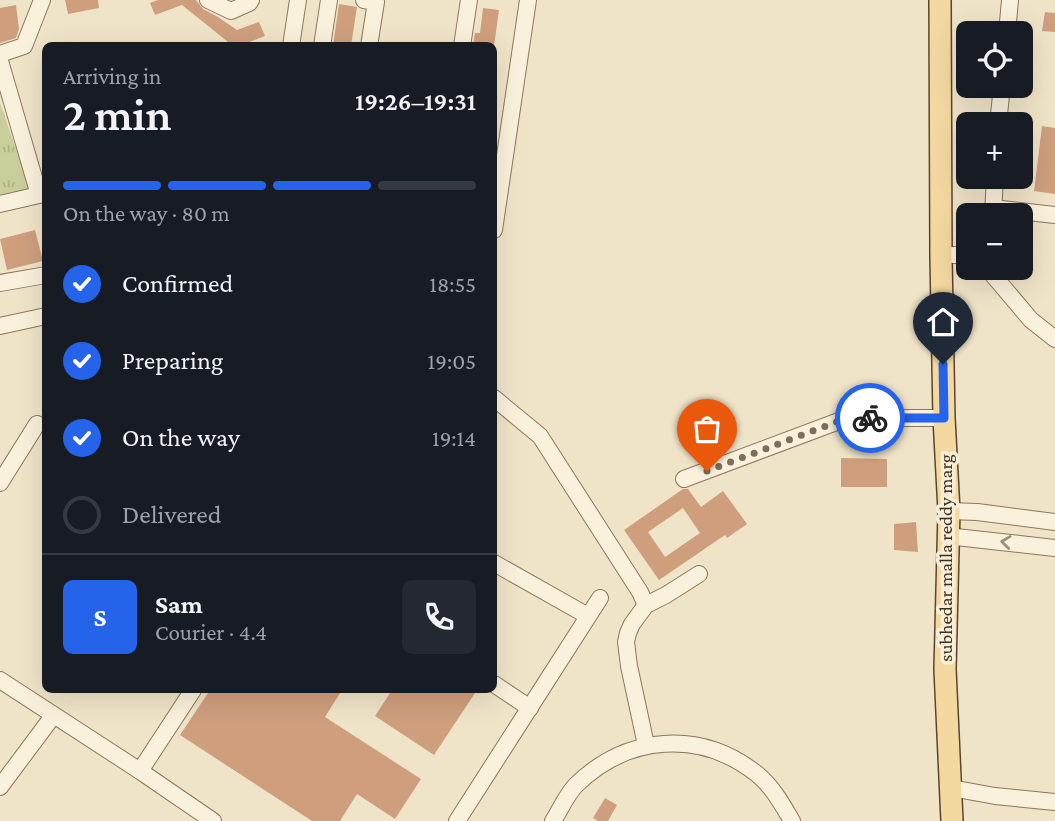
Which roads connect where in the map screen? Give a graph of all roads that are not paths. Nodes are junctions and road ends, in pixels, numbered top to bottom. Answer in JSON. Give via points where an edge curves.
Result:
{"nodes":[{"id":1,"x":42,"y":0,"type":"edge"},
{"id":2,"x":208,"y":0,"type":"edge"},
{"id":3,"x":251,"y":0,"type":"edge"},
{"id":4,"x":298,"y":0,"type":"edge"},
{"id":5,"x":329,"y":0,"type":"edge"},
{"id":6,"x":469,"y":0,"type":"edge"},
{"id":7,"x":528,"y":0,"type":"edge"},
{"id":8,"x":940,"y":0,"type":"edge"},
{"id":9,"x":953,"y":0,"type":"edge"},
{"id":10,"x":1010,"y":0,"type":"edge"},
{"id":11,"x":372,"y":1,"type":"edge"},
{"id":12,"x":1008,"y":21,"type":"edge"},
{"id":13,"x":292,"y":42,"type":"edge"},
{"id":14,"x":323,"y":42,"type":"edge"},
{"id":15,"x":369,"y":42,"type":"edge"},
{"id":16,"x":463,"y":42,"type":"edge"},
{"id":17,"x":0,"y":54,"type":"edge"},
{"id":18,"x":0,"y":61,"type":"edge"},
{"id":19,"x":959,"y":203,"type":"edge"},
{"id":20,"x":0,"y":204,"type":"edge"},
{"id":21,"x":497,"y":210,"type":"edge"},
{"id":22,"x":1033,"y":214,"type":"edge"},
{"id":23,"x":1055,"y":215,"type":"edge"},
{"id":24,"x":42,"y":276,"type":"edge"},
{"id":25,"x":960,"y":280,"type":"edge"},
{"id":26,"x":997,"y":280,"type":"edge"},
{"id":27,"x":0,"y":283,"type":"edge"},
{"id":28,"x":42,"y":317,"type":"edge"},
{"id":29,"x":0,"y":326,"type":"edge"},
{"id":30,"x":1055,"y":339,"type":"edge"},
{"id":31,"x":497,"y":400,"type":"edge"},
{"id":32,"x":944,"y":418,"type":"junction"},
{"id":33,"x":37,"y":424,"type":"dead end"},
{"id":34,"x":684,"y":480,"type":"dead end"},
{"id":35,"x":0,"y":482,"type":"edge"},
{"id":36,"x":953,"y":511,"type":"junction"},
{"id":37,"x":1055,"y":522,"type":"edge"},
{"id":38,"x":952,"y":536,"type":"junction"},
{"id":39,"x":1055,"y":548,"type":"edge"},
{"id":40,"x":497,"y":565,"type":"edge"},
{"id":41,"x":698,"y":574,"type":"dead end"},
{"id":42,"x":600,"y":598,"type":"dead end"},
{"id":43,"x":646,"y":605,"type":"junction"},
{"id":44,"x":588,"y":616,"type":"junction"},
{"id":45,"x":0,"y":680,"type":"edge"},
{"id":46,"x":497,"y":686,"type":"edge"},
{"id":47,"x":191,"y":693,"type":"edge"},
{"id":48,"x":530,"y":708,"type":"junction"},
{"id":49,"x":53,"y":716,"type":"junction"},
{"id":50,"x":646,"y":745,"type":"junction"},
{"id":51,"x":140,"y":771,"type":"junction"},
{"id":52,"x":0,"y":787,"type":"edge"},
{"id":53,"x":956,"y":788,"type":"junction"},
{"id":54,"x":1055,"y":802,"type":"edge"},
{"id":55,"x":213,"y":821,"type":"edge"},
{"id":56,"x":457,"y":821,"type":"edge"},
{"id":57,"x":553,"y":821,"type":"edge"},
{"id":58,"x":792,"y":821,"type":"edge"},
{"id":59,"x":953,"y":821,"type":"edge"}],
"edges":[{"from":1,"to":17,"type":"lane","via":[[24,46]]},
{"from":2,"to":3,"type":"lane","via":[[231,11]]},
{"from":4,"to":13,"type":"lane"},
{"from":5,"to":14,"type":"lane"},
{"from":6,"to":16,"type":"lane"},
{"from":7,"to":21,"type":"lane"},
{"from":8,"to":32,"type":"main road","name":"subhedar malla reddy marg"},
{"from":9,"to":19,"type":"main road","name":"subhedar malla reddy marg"},
{"from":10,"to":12,"type":"lane"},
{"from":11,"to":15,"type":"lane"},
{"from":18,"to":20,"type":"lane","via":[[39,195]]},
{"from":22,"to":23,"type":"lane"},
{"from":24,"to":27,"type":"lane"},
{"from":25,"to":36,"type":"main road","name":"subhedar malla reddy marg"},
{"from":26,"to":30,"type":"lane","via":[[1031,320]]},
{"from":28,"to":29,"type":"lane"},
{"from":31,"to":43,"type":"lane","via":[[540,436]]},
{"from":32,"to":34,"type":"lane","via":[[847,418]]},
{"from":32,"to":36,"type":"main road","name":"subhedar malla reddy marg"},
{"from":33,"to":35,"type":"lane"},
{"from":36,"to":37,"type":"lane"},
{"from":36,"to":38,"type":"main road","name":"subhedar malla reddy marg"},
{"from":39,"to":38,"type":"lane","one_way":true},
{"from":38,"to":53,"type":"main road","name":"subhedar malla reddy marg"},
{"from":40,"to":44,"type":"lane"},
{"from":41,"to":43,"type":"lane"},
{"from":42,"to":44,"type":"lane"},
{"from":43,"to":50,"type":"lane","via":[[626,642]]},
{"from":44,"to":48,"type":"lane"},
{"from":45,"to":49,"type":"lane"},
{"from":46,"to":48,"type":"lane"},
{"from":47,"to":51,"type":"lane"},
{"from":48,"to":56,"type":"lane"},
{"from":49,"to":51,"type":"lane"},
{"from":49,"to":52,"type":"lane"},
{"from":50,"to":57,"type":"lane","via":[[607,760],[575,786]]},
{"from":50,"to":58,"type":"lane","via":[[706,747],[734,758],[779,797]]},
{"from":51,"to":55,"type":"lane"},
{"from":53,"to":54,"type":"lane"},
{"from":53,"to":59,"type":"main road","name":"subhedar malla reddy marg"}]}
